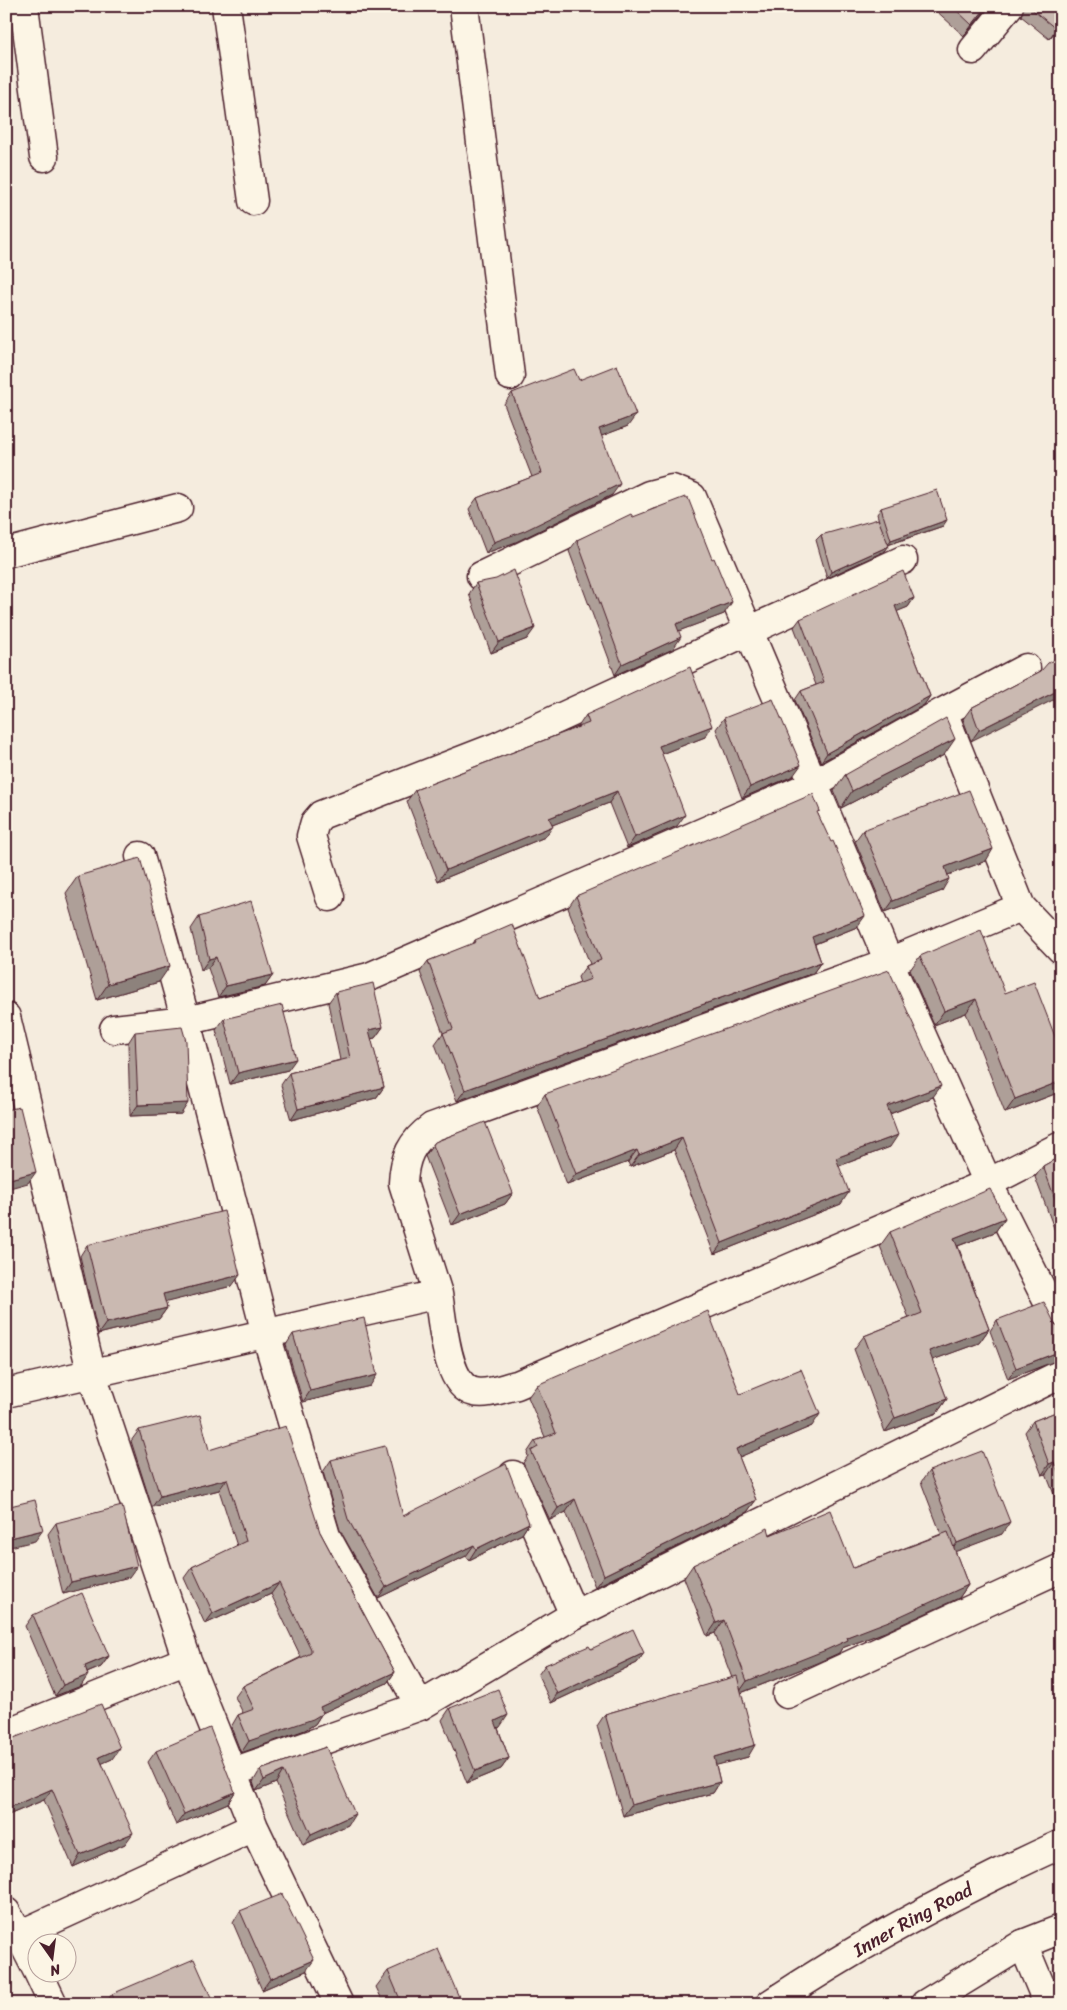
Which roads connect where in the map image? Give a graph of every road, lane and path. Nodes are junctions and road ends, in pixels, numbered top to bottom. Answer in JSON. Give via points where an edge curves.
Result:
{"nodes":[{"id":1,"x":24,"y":6,"type":"edge"},
{"id":2,"x":226,"y":6,"type":"edge"},
{"id":3,"x":464,"y":6,"type":"edge"},
{"id":4,"x":1009,"y":6,"type":"edge"},
{"id":5,"x":973,"y":50,"type":"dead end"},
{"id":6,"x":44,"y":157,"type":"dead end"},
{"id":7,"x":253,"y":201,"type":"dead end"},
{"id":8,"x":510,"y":376,"type":"dead end"},
{"id":9,"x":178,"y":508,"type":"dead end"},
{"id":10,"x":6,"y":553,"type":"edge"},
{"id":11,"x":903,"y":560,"type":"dead end"},
{"id":12,"x":481,"y":576,"type":"dead end"},
{"id":13,"x":748,"y":630,"type":"junction"},
{"id":14,"x":1026,"y":668,"type":"dead end"},
{"id":15,"x":943,"y":712,"type":"junction"},
{"id":16,"x":814,"y":784,"type":"junction"},
{"id":17,"x":140,"y":856,"type":"edge"},
{"id":18,"x":330,"y":897,"type":"dead end"},
{"id":19,"x":1021,"y":907,"type":"junction"},
{"id":20,"x":1061,"y":949,"type":"edge"},
{"id":21,"x":889,"y":962,"type":"junction"},
{"id":22,"x":6,"y":1017,"type":"edge"},
{"id":23,"x":186,"y":1021,"type":"junction"},
{"id":24,"x":114,"y":1029,"type":"dead end"},
{"id":25,"x":1061,"y":1146,"type":"edge"},
{"id":26,"x":988,"y":1183,"type":"junction"},
{"id":27,"x":438,"y":1294,"type":"junction"},
{"id":28,"x":1061,"y":1328,"type":"edge"},
{"id":29,"x":266,"y":1334,"type":"junction"},
{"id":30,"x":1061,"y":1374,"type":"edge"},
{"id":31,"x":92,"y":1375,"type":"junction"},
{"id":32,"x":6,"y":1393,"type":"edge"},
{"id":33,"x":513,"y":1475,"type":"dead end"},
{"id":34,"x":1061,"y":1568,"type":"edge"},
{"id":35,"x":574,"y":1614,"type":"junction"},
{"id":36,"x":187,"y":1660,"type":"junction"},
{"id":37,"x":788,"y":1694,"type":"dead end"},
{"id":38,"x":420,"y":1706,"type":"junction"},
{"id":39,"x":6,"y":1733,"type":"edge"},
{"id":40,"x":234,"y":1772,"type":"junction"},
{"id":41,"x":254,"y":1827,"type":"junction"},
{"id":42,"x":1061,"y":1844,"type":"edge"},
{"id":43,"x":6,"y":1912,"type":"edge"},
{"id":44,"x":1061,"y":1929,"type":"edge"},
{"id":45,"x":19,"y":1935,"type":"junction"},
{"id":46,"x":1023,"y":1944,"type":"junction"},
{"id":47,"x":28,"y":1953,"type":"edge"},
{"id":48,"x":43,"y":1982,"type":"edge"},
{"id":49,"x":53,"y":2004,"type":"edge"},
{"id":50,"x":338,"y":2004,"type":"edge"},
{"id":51,"x":770,"y":2004,"type":"edge"},
{"id":52,"x":925,"y":2004,"type":"edge"},
{"id":53,"x":1048,"y":2004,"type":"edge"}],
"edges":[{"from":1,"to":6,"type":"main road"},
{"from":2,"to":7,"type":"main road"},
{"from":3,"to":8,"type":"main road"},
{"from":4,"to":5,"type":"main road"},
{"from":9,"to":10,"type":"main road"},
{"from":11,"to":13,"type":"main road"},
{"from":12,"to":13,"type":"main road","via":[[649,494],[672,490],[692,497]]},
{"from":13,"to":16,"type":"main road"},
{"from":13,"to":18,"type":"main road","via":[[496,747],[321,815],[311,836]]},
{"from":14,"to":15,"type":"main road"},
{"from":15,"to":16,"type":"main road"},
{"from":15,"to":19,"type":"main road"},
{"from":16,"to":21,"type":"main road"},
{"from":16,"to":23,"type":"main road","via":[[369,977]]},
{"from":17,"to":23,"type":"main road"},
{"from":19,"to":20,"type":"main road"},
{"from":19,"to":21,"type":"main road"},
{"from":21,"to":26,"type":"main road"},
{"from":21,"to":27,"type":"main road","via":[[432,1127],[418,1137],[410,1149],[402,1183]]},
{"from":22,"to":31,"type":"main road"},
{"from":23,"to":24,"type":"main road"},
{"from":23,"to":29,"type":"main road"},
{"from":25,"to":26,"type":"main road"},
{"from":26,"to":27,"type":"main road","via":[[516,1385],[488,1392],[474,1392],[462,1386],[452,1371]]},
{"from":26,"to":28,"type":"main road"},
{"from":27,"to":29,"type":"main road"},
{"from":29,"to":31,"type":"main road"},
{"from":29,"to":38,"type":"main road","via":[[326,1536]]},
{"from":30,"to":35,"type":"main road"},
{"from":31,"to":32,"type":"main road"},
{"from":31,"to":36,"type":"main road"},
{"from":33,"to":35,"type":"main road"},
{"from":34,"to":37,"type":"main road"},
{"from":35,"to":38,"type":"main road"},
{"from":36,"to":39,"type":"main road"},
{"from":36,"to":40,"type":"main road"},
{"from":38,"to":40,"type":"main road"},
{"from":40,"to":41,"type":"main road"},
{"from":41,"to":45,"type":"main road"},
{"from":41,"to":50,"type":"main road"},
{"from":42,"to":51,"type":"main road","name":"Inner Ring Road","via":[[992,1875],[843,1956]]},
{"from":43,"to":45,"type":"main road"},
{"from":44,"to":46,"type":"main road"},
{"from":45,"to":47,"type":"main road"},
{"from":46,"to":52,"type":"main road"},
{"from":46,"to":53,"type":"main road"},
{"from":48,"to":49,"type":"main road"}]}
